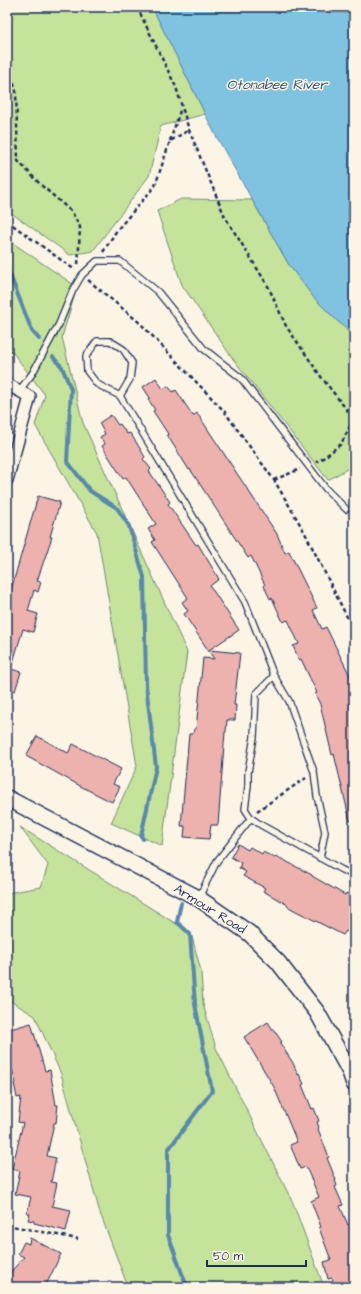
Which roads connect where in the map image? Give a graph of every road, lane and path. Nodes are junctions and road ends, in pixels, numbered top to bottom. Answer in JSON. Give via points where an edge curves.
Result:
{"nodes":[{"id":1,"x":12,"y":7,"type":"edge"},
{"id":2,"x":138,"y":7,"type":"edge"},
{"id":3,"x":7,"y":23,"type":"edge"},
{"id":4,"x":7,"y":63,"type":"edge"},
{"id":5,"x":182,"y":106,"type":"junction"},
{"id":6,"x":190,"y":130,"type":"junction"},
{"id":7,"x":170,"y":141,"type":"junction"},
{"id":8,"x":7,"y":221,"type":"edge"},
{"id":9,"x":97,"y":261,"type":"junction"},
{"id":10,"x":82,"y":275,"type":"junction"},
{"id":11,"x":7,"y":384,"type":"edge"},
{"id":12,"x":19,"y":391,"type":"junction"},
{"id":13,"x":120,"y":396,"type":"junction"},
{"id":14,"x":308,"y":466,"type":"junction"},
{"id":15,"x":7,"y":480,"type":"edge"},
{"id":16,"x":274,"y":480,"type":"junction"},
{"id":17,"x":346,"y":509,"type":"dead end"},
{"id":18,"x":354,"y":631,"type":"edge"},
{"id":19,"x":274,"y":676,"type":"junction"},
{"id":20,"x":314,"y":772,"type":"junction"},
{"id":21,"x":7,"y":798,"type":"edge"},
{"id":22,"x":251,"y":818,"type":"junction"},
{"id":23,"x":320,"y":858,"type":"junction"},
{"id":24,"x":354,"y":875,"type":"edge"},
{"id":25,"x":198,"y":898,"type":"junction"},
{"id":26,"x":354,"y":1084,"type":"edge"},
{"id":27,"x":7,"y":1225,"type":"edge"},
{"id":28,"x":78,"y":1239,"type":"dead end"}],
"edges":[{"from":1,"to":3,"type":"path"},
{"from":2,"to":5,"type":"path","via":[[176,87]]},
{"from":4,"to":8,"type":"path","via":[[16,90],[18,161],[72,212],[80,227],[77,272]]},
{"from":5,"to":6,"type":"path"},
{"from":5,"to":7,"type":"path"},
{"from":6,"to":7,"type":"path"},
{"from":6,"to":14,"type":"path","via":[[225,217],[268,286],[286,326],[354,419],[341,444]]},
{"from":7,"to":9,"type":"path","via":[[154,186],[117,230]]},
{"from":9,"to":10,"type":"lane"},
{"from":9,"to":14,"type":"lane","via":[[120,261],[158,292],[204,349],[242,378]]},
{"from":10,"to":12,"type":"lane","via":[[32,374]]},
{"from":10,"to":16,"type":"path","via":[[140,323],[224,411]]},
{"from":11,"to":12,"type":"street"},
{"from":12,"to":15,"type":"street","via":[[30,397]]},
{"from":13,"to":13,"type":"lane","via":[[130,379],[132,363],[123,350],[110,341],[97,341],[86,356],[87,371],[97,384]]},
{"from":13,"to":19,"type":"lane","via":[[245,602]]},
{"from":14,"to":16,"type":"path"},
{"from":14,"to":17,"type":"lane"},
{"from":16,"to":18,"type":"path","via":[[304,530]]},
{"from":19,"to":20,"type":"lane","via":[[289,701]]},
{"from":19,"to":22,"type":"lane","via":[[256,694],[254,737],[245,809]]},
{"from":20,"to":22,"type":"path","via":[[259,809]]},
{"from":20,"to":23,"type":"lane","via":[[324,832]]},
{"from":21,"to":25,"type":"main road","name":"Armour Road"},
{"from":22,"to":23,"type":"lane"},
{"from":22,"to":25,"type":"lane","via":[[217,860]]},
{"from":23,"to":24,"type":"lane"},
{"from":25,"to":26,"type":"main road","name":"Armour Road","via":[[249,933],[278,962],[317,1012]]},
{"from":27,"to":28,"type":"path"}]}
